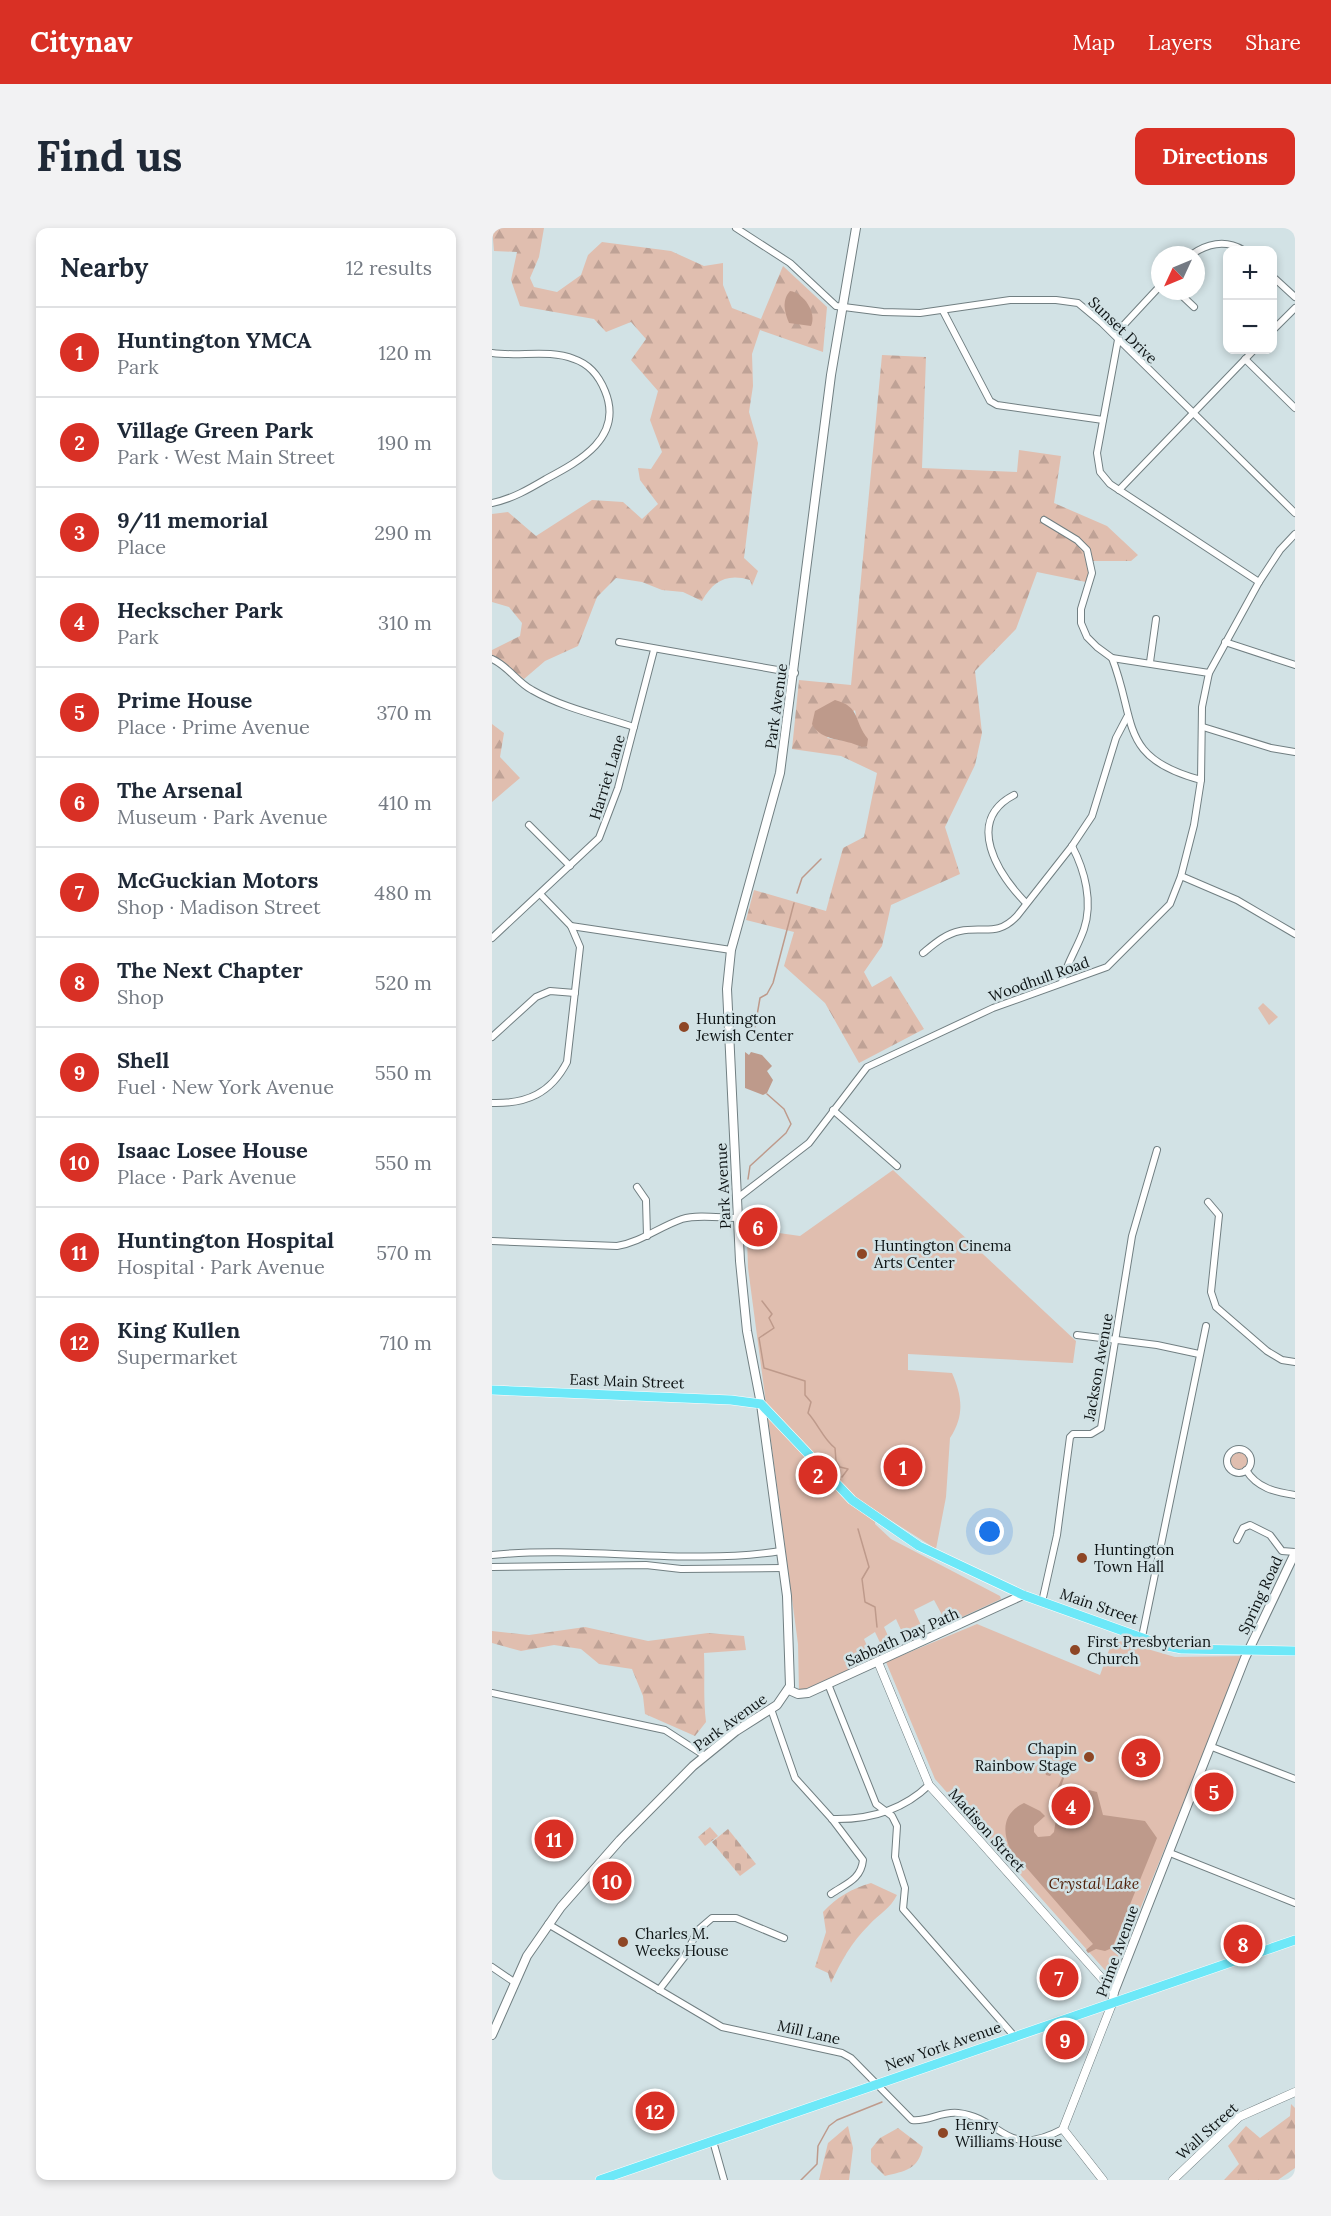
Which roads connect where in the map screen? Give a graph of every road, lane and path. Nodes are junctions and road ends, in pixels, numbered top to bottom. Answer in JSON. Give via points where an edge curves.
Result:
{"nodes":[{"id":1,"x":736,"y":228,"type":"edge"},
{"id":2,"x":856,"y":228,"type":"edge"},
{"id":3,"x":1205,"y":246,"type":"edge"},
{"id":4,"x":1230,"y":246,"type":"edge"},
{"id":5,"x":1277,"y":281,"type":"edge"},
{"id":6,"x":1151,"y":296,"type":"edge"},
{"id":7,"x":1295,"y":297,"type":"edge"},
{"id":8,"x":1187,"y":300,"type":"edge"},
{"id":9,"x":844,"y":307,"type":"junction"},
{"id":10,"x":1194,"y":307,"type":"dead end"},
{"id":11,"x":1295,"y":308,"type":"edge"},
{"id":12,"x":943,"y":310,"type":"junction"},
{"id":13,"x":1277,"y":326,"type":"edge"},
{"id":14,"x":1118,"y":340,"type":"junction"},
{"id":15,"x":492,"y":353,"type":"edge"},
{"id":16,"x":1250,"y":354,"type":"edge"},
{"id":17,"x":1245,"y":359,"type":"junction"},
{"id":18,"x":1295,"y":408,"type":"edge"},
{"id":19,"x":1193,"y":414,"type":"junction"},
{"id":20,"x":1102,"y":420,"type":"junction"},
{"id":21,"x":1119,"y":490,"type":"junction"},
{"id":22,"x":492,"y":503,"type":"edge"},
{"id":23,"x":1295,"y":513,"type":"edge"},
{"id":24,"x":1044,"y":520,"type":"dead end"},
{"id":25,"x":1295,"y":534,"type":"edge"},
{"id":26,"x":1259,"y":582,"type":"junction"},
{"id":27,"x":1156,"y":619,"type":"dead end"},
{"id":28,"x":619,"y":642,"type":"dead end"},
{"id":29,"x":1225,"y":642,"type":"junction"},
{"id":30,"x":654,"y":650,"type":"junction"},
{"id":31,"x":492,"y":658,"type":"edge"},
{"id":32,"x":1112,"y":658,"type":"junction"},
{"id":33,"x":1150,"y":662,"type":"junction"},
{"id":34,"x":1295,"y":665,"type":"edge"},
{"id":35,"x":795,"y":673,"type":"junction"},
{"id":36,"x":1209,"y":673,"type":"junction"},
{"id":37,"x":1127,"y":717,"type":"junction"},
{"id":38,"x":634,"y":727,"type":"junction"},
{"id":39,"x":1203,"y":727,"type":"junction"},
{"id":40,"x":1295,"y":752,"type":"edge"},
{"id":41,"x":1201,"y":780,"type":"junction"},
{"id":42,"x":1014,"y":795,"type":"dead end"},
{"id":43,"x":529,"y":825,"type":"dead end"},
{"id":44,"x":1072,"y":846,"type":"junction"},
{"id":45,"x":570,"y":867,"type":"junction"},
{"id":46,"x":1181,"y":876,"type":"junction"},
{"id":47,"x":541,"y":895,"type":"junction"},
{"id":48,"x":1026,"y":903,"type":"junction"},
{"id":49,"x":571,"y":926,"type":"junction"},
{"id":50,"x":1295,"y":934,"type":"edge"},
{"id":51,"x":493,"y":936,"type":"edge"},
{"id":52,"x":731,"y":950,"type":"junction"},
{"id":53,"x":923,"y":953,"type":"dead end"},
{"id":54,"x":1062,"y":981,"type":"junction"},
{"id":55,"x":575,"y":993,"type":"junction"},
{"id":56,"x":492,"y":1037,"type":"edge"},
{"id":57,"x":492,"y":1103,"type":"edge"},
{"id":58,"x":833,"y":1110,"type":"junction"},
{"id":59,"x":1157,"y":1150,"type":"dead end"},
{"id":60,"x":897,"y":1166,"type":"dead end"},
{"id":61,"x":637,"y":1187,"type":"dead end"},
{"id":62,"x":739,"y":1197,"type":"junction"},
{"id":63,"x":1208,"y":1202,"type":"dead end"},
{"id":64,"x":738,"y":1218,"type":"junction"},
{"id":65,"x":647,"y":1236,"type":"junction"},
{"id":66,"x":492,"y":1242,"type":"edge"},
{"id":67,"x":1206,"y":1326,"type":"dead end"},
{"id":68,"x":1077,"y":1335,"type":"dead end"},
{"id":69,"x":1117,"y":1340,"type":"junction"},
{"id":70,"x":1199,"y":1354,"type":"junction"},
{"id":71,"x":1295,"y":1362,"type":"edge"},
{"id":72,"x":492,"y":1390,"type":"edge"},
{"id":73,"x":761,"y":1404,"type":"junction"},
{"id":74,"x":1246,"y":1470,"type":"dead end"},
{"id":75,"x":1295,"y":1495,"type":"edge"},
{"id":76,"x":1237,"y":1540,"type":"dead end"},
{"id":77,"x":781,"y":1551,"type":"junction"},
{"id":78,"x":595,"y":1552,"type":"junction"},
{"id":79,"x":1295,"y":1553,"type":"edge"},
{"id":80,"x":492,"y":1555,"type":"edge"},
{"id":81,"x":661,"y":1555,"type":"junction"},
{"id":82,"x":719,"y":1557,"type":"junction"},
{"id":83,"x":596,"y":1565,"type":"junction"},
{"id":84,"x":492,"y":1567,"type":"edge"},
{"id":85,"x":661,"y":1567,"type":"junction"},
{"id":86,"x":720,"y":1568,"type":"junction"},
{"id":87,"x":783,"y":1568,"type":"junction"},
{"id":88,"x":1023,"y":1595,"type":"junction"},
{"id":89,"x":1042,"y":1602,"type":"junction"},
{"id":90,"x":1142,"y":1637,"type":"junction"},
{"id":91,"x":1250,"y":1648,"type":"junction"},
{"id":92,"x":1295,"y":1651,"type":"edge"},
{"id":93,"x":878,"y":1662,"type":"junction"},
{"id":94,"x":828,"y":1684,"type":"junction"},
{"id":95,"x":789,"y":1690,"type":"junction"},
{"id":96,"x":492,"y":1693,"type":"edge"},
{"id":97,"x":808,"y":1693,"type":"junction"},
{"id":98,"x":771,"y":1709,"type":"junction"},
{"id":99,"x":1212,"y":1747,"type":"junction"},
{"id":100,"x":705,"y":1756,"type":"junction"},
{"id":101,"x":1295,"y":1779,"type":"edge"},
{"id":102,"x":929,"y":1785,"type":"junction"},
{"id":103,"x":884,"y":1812,"type":"junction"},
{"id":104,"x":832,"y":1819,"type":"junction"},
{"id":105,"x":1170,"y":1853,"type":"junction"},
{"id":106,"x":831,"y":1894,"type":"dead end"},
{"id":107,"x":1295,"y":1903,"type":"edge"},
{"id":108,"x":548,"y":1924,"type":"junction"},
{"id":109,"x":784,"y":1938,"type":"dead end"},
{"id":110,"x":1295,"y":1940,"type":"edge"},
{"id":111,"x":492,"y":1967,"type":"edge"},
{"id":112,"x":514,"y":1982,"type":"junction"},
{"id":113,"x":659,"y":1990,"type":"junction"},
{"id":114,"x":1114,"y":1992,"type":"junction"},
{"id":115,"x":1112,"y":2004,"type":"junction"},
{"id":116,"x":492,"y":2035,"type":"edge"},
{"id":117,"x":1015,"y":2037,"type":"junction"},
{"id":118,"x":878,"y":2085,"type":"junction"},
{"id":119,"x":1295,"y":2092,"type":"edge"},
{"id":120,"x":1063,"y":2129,"type":"junction"},
{"id":121,"x":713,"y":2141,"type":"junction"},
{"id":122,"x":600,"y":2180,"type":"edge"},
{"id":123,"x":724,"y":2180,"type":"edge"},
{"id":124,"x":1102,"y":2180,"type":"edge"},
{"id":125,"x":1173,"y":2180,"type":"edge"}],
"edges":[{"from":1,"to":9,"type":"street","via":[[793,265],[829,301]]},
{"from":2,"to":9,"type":"main road","name":"Park Avenue"},
{"from":3,"to":4,"type":"street","via":[[1220,243]]},
{"from":5,"to":7,"type":"street"},
{"from":6,"to":14,"type":"street","via":[[1120,329]]},
{"from":8,"to":10,"type":"street"},
{"from":9,"to":12,"type":"street","name":"Sunset Drive","via":[[883,312]]},
{"from":9,"to":35,"type":"main road","name":"Park Avenue","via":[[831,375]]},
{"from":11,"to":13,"type":"street"},
{"from":12,"to":14,"type":"street","name":"Sunset Drive","via":[[1010,300],[1068,301],[1086,308]]},
{"from":12,"to":20,"type":"street","via":[[990,401]]},
{"from":14,"to":19,"type":"street","name":"Sunset Drive"},
{"from":14,"to":20,"type":"street"},
{"from":15,"to":22,"type":"street","via":[[576,359],[600,381],[609,408],[608,424],[593,451],[521,493]]},
{"from":16,"to":17,"type":"street"},
{"from":17,"to":18,"type":"street"},
{"from":17,"to":19,"type":"street"},
{"from":19,"to":21,"type":"street"},
{"from":19,"to":23,"type":"street","name":"Sunset Drive"},
{"from":20,"to":21,"type":"street","via":[[1098,464],[1105,479]]},
{"from":21,"to":26,"type":"street"},
{"from":24,"to":32,"type":"street","via":[[1087,550],[1092,573],[1081,609],[1081,623],[1087,637]]},
{"from":25,"to":26,"type":"street","name":"Woodhull Road"},
{"from":26,"to":29,"type":"street","name":"Woodhull Road"},
{"from":27,"to":33,"type":"street"},
{"from":28,"to":30,"type":"street"},
{"from":29,"to":34,"type":"street"},
{"from":29,"to":36,"type":"street","name":"Woodhull Road"},
{"from":30,"to":35,"type":"street"},
{"from":30,"to":38,"type":"street","name":"Harriet Lane"},
{"from":31,"to":38,"type":"street","via":[[529,689],[545,697]]},
{"from":32,"to":33,"type":"street"},
{"from":32,"to":37,"type":"street"},
{"from":33,"to":36,"type":"street"},
{"from":35,"to":52,"type":"main road","name":"Park Avenue","via":[[780,773]]},
{"from":36,"to":39,"type":"street","name":"Woodhull Road","via":[[1202,707]]},
{"from":37,"to":41,"type":"street","via":[[1131,730],[1150,756],[1178,774]]},
{"from":37,"to":44,"type":"street","via":[[1116,738],[1092,816]]},
{"from":38,"to":45,"type":"street","name":"Harriet Lane","via":[[607,823],[599,838]]},
{"from":39,"to":40,"type":"street"},
{"from":39,"to":41,"type":"street","name":"Woodhull Road"},
{"from":41,"to":46,"type":"street","name":"Woodhull Road"},
{"from":42,"to":48,"type":"street","via":[[995,809],[988,837],[1002,875]]},
{"from":43,"to":45,"type":"street"},
{"from":44,"to":48,"type":"street"},
{"from":44,"to":54,"type":"street","via":[[1080,862],[1088,914]]},
{"from":45,"to":47,"type":"street","name":"Harriet Lane"},
{"from":46,"to":50,"type":"street","via":[[1237,900]]},
{"from":46,"to":54,"type":"street","name":"Woodhull Road","via":[[1170,904],[1107,967]]},
{"from":47,"to":49,"type":"street"},
{"from":47,"to":51,"type":"street","name":"Harriet Lane"},
{"from":48,"to":53,"type":"street","via":[[1009,924],[994,931],[961,930]]},
{"from":49,"to":52,"type":"street"},
{"from":49,"to":55,"type":"street","via":[[580,947]]},
{"from":52,"to":62,"type":"main road","name":"Park Avenue","via":[[727,1040]]},
{"from":54,"to":58,"type":"street","name":"Woodhull Road","via":[[971,1017],[867,1067]]},
{"from":55,"to":56,"type":"street","via":[[550,991],[536,997]]},
{"from":55,"to":57,"type":"street","via":[[567,1062],[559,1077],[546,1091],[529,1100]]},
{"from":58,"to":60,"type":"street"},
{"from":58,"to":62,"type":"street","name":"Woodhull Road","via":[[809,1143]]},
{"from":59,"to":69,"type":"street","name":"Jackson Avenue","via":[[1132,1236]]},
{"from":61,"to":65,"type":"street","via":[[646,1200]]},
{"from":62,"to":64,"type":"main road","name":"Park Avenue"},
{"from":63,"to":71,"type":"street","via":[[1219,1215],[1211,1292],[1216,1307],[1267,1352]]},
{"from":64,"to":65,"type":"street","via":[[685,1218]]},
{"from":64,"to":73,"type":"main road","name":"Park Avenue","via":[[747,1331]]},
{"from":65,"to":66,"type":"street","via":[[617,1246]]},
{"from":67,"to":70,"type":"street"},
{"from":68,"to":69,"type":"street"},
{"from":69,"to":70,"type":"street"},
{"from":69,"to":89,"type":"street","name":"Jackson Avenue","via":[[1101,1428],[1070,1437]]},
{"from":70,"to":90,"type":"street"},
{"from":72,"to":73,"type":"main road","name":"East Main Street"},
{"from":73,"to":77,"type":"main road","name":"Park Avenue"},
{"from":73,"to":88,"type":"main road","name":"Main Street","via":[[852,1500],[937,1556]]},
{"from":74,"to":75,"type":"street","via":[[1263,1487]]},
{"from":76,"to":79,"type":"street","via":[[1243,1528],[1250,1525],[1270,1535],[1282,1551]]},
{"from":77,"to":82,"type":"street"},
{"from":77,"to":87,"type":"main road","name":"Park Avenue"},
{"from":78,"to":80,"type":"street"},
{"from":78,"to":81,"type":"street"},
{"from":78,"to":83,"type":"street"},
{"from":79,"to":91,"type":"main road","name":"Spring Road"},
{"from":81,"to":82,"type":"street"},
{"from":81,"to":85,"type":"street"},
{"from":82,"to":86,"type":"street"},
{"from":83,"to":84,"type":"street"},
{"from":83,"to":85,"type":"street"},
{"from":85,"to":86,"type":"street"},
{"from":86,"to":87,"type":"street"},
{"from":87,"to":95,"type":"main road","name":"Park Avenue","via":[[791,1654]]},
{"from":88,"to":89,"type":"main road","name":"Main Street"},
{"from":88,"to":93,"type":"main road","name":"Sabbath Day Path"},
{"from":89,"to":90,"type":"main road","name":"Main Street"},
{"from":90,"to":91,"type":"main road","name":"Main Street","via":[[1182,1649]]},
{"from":91,"to":92,"type":"main road","name":"Main Street"},
{"from":91,"to":99,"type":"main road","name":"Prime Avenue"},
{"from":93,"to":94,"type":"main road","name":"Sabbath Day Path"},
{"from":93,"to":102,"type":"street","name":"Madison Street"},
{"from":94,"to":97,"type":"main road","name":"Sabbath Day Path"},
{"from":94,"to":103,"type":"street","via":[[876,1804]]},
{"from":95,"to":97,"type":"main road"},
{"from":95,"to":98,"type":"main road","name":"Park Avenue"},
{"from":96,"to":100,"type":"street","via":[[664,1730]]},
{"from":97,"to":98,"type":"main road","name":"Sabbath Day Path"},
{"from":98,"to":100,"type":"main road","name":"Park Avenue"},
{"from":98,"to":104,"type":"street","via":[[795,1778]]},
{"from":99,"to":101,"type":"street"},
{"from":99,"to":105,"type":"main road","name":"Prime Avenue"},
{"from":100,"to":108,"type":"main road","name":"Park Avenue","via":[[620,1840]]},
{"from":102,"to":103,"type":"street","via":[[909,1801]]},
{"from":102,"to":114,"type":"street","name":"Madison Street"},
{"from":103,"to":104,"type":"street","via":[[862,1819]]},
{"from":103,"to":117,"type":"street","via":[[892,1816],[897,1826],[895,1857],[905,1888],[903,1909]]},
{"from":104,"to":106,"type":"street","via":[[863,1860],[862,1870],[854,1880]]},
{"from":105,"to":107,"type":"street"},
{"from":105,"to":114,"type":"main road","name":"Prime Avenue"},
{"from":108,"to":112,"type":"main road","name":"Park Avenue"},
{"from":108,"to":113,"type":"street","name":"Mill Lane"},
{"from":109,"to":113,"type":"street","via":[[736,1918],[712,1918],[698,1930],[685,1956]]},
{"from":110,"to":115,"type":"main road","name":"New York Avenue"},
{"from":111,"to":112,"type":"street"},
{"from":112,"to":116,"type":"main road","name":"Park Avenue"},
{"from":113,"to":118,"type":"street","name":"Mill Lane","via":[[722,2027],[842,2053]]},
{"from":114,"to":115,"type":"main road","name":"Prime Avenue"},
{"from":115,"to":117,"type":"main road","name":"New York Avenue"},
{"from":115,"to":120,"type":"street","name":"Prime Avenue"},
{"from":117,"to":118,"type":"main road","name":"New York Avenue"},
{"from":118,"to":120,"type":"street","name":"Mill Lane","via":[[912,2120],[945,2112],[960,2113],[1022,2140],[1038,2140]]},
{"from":118,"to":121,"type":"main road","name":"New York Avenue"},
{"from":119,"to":125,"type":"street","name":"Wall Street","via":[[1239,2117]]},
{"from":120,"to":124,"type":"street"},
{"from":121,"to":122,"type":"main road","name":"New York Avenue"},
{"from":121,"to":123,"type":"street"}]}
